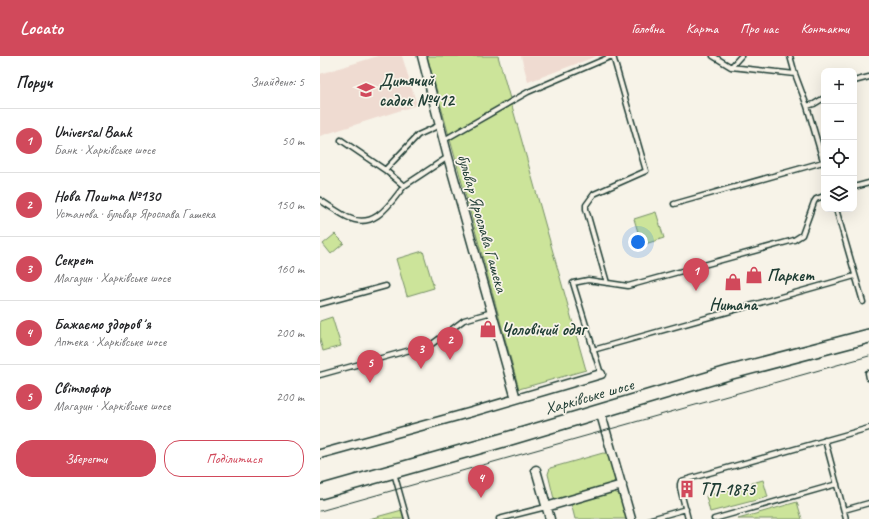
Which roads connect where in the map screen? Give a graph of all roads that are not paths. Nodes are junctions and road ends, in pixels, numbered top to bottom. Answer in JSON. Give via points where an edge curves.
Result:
{"nodes":[{"id":1,"x":422,"y":56,"type":"edge"},
{"id":2,"x":612,"y":56,"type":"edge"},
{"id":3,"x":713,"y":56,"type":"edge"},
{"id":4,"x":741,"y":56,"type":"edge"},
{"id":5,"x":790,"y":56,"type":"edge"},
{"id":6,"x":731,"y":67,"type":"junction"},
{"id":7,"x":794,"y":74,"type":"junction"},
{"id":8,"x":869,"y":77,"type":"edge"},
{"id":9,"x":857,"y":81,"type":"edge"},
{"id":10,"x":821,"y":100,"type":"edge"},
{"id":11,"x":807,"y":106,"type":"junction"},
{"id":12,"x":440,"y":125,"type":"junction"},
{"id":13,"x":341,"y":140,"type":"dead end"},
{"id":14,"x":444,"y":140,"type":"junction"},
{"id":15,"x":821,"y":153,"type":"edge"},
{"id":16,"x":448,"y":157,"type":"junction"},
{"id":17,"x":821,"y":164,"type":"edge"},
{"id":18,"x":386,"y":170,"type":"junction"},
{"id":19,"x":869,"y":183,"type":"edge"},
{"id":20,"x":404,"y":186,"type":"junction"},
{"id":21,"x":857,"y":186,"type":"edge"},
{"id":22,"x":821,"y":197,"type":"edge"},
{"id":23,"x":320,"y":200,"type":"edge"},
{"id":24,"x":674,"y":204,"type":"dead end"},
{"id":25,"x":837,"y":212,"type":"edge"},
{"id":26,"x":855,"y":276,"type":"junction"},
{"id":27,"x":607,"y":283,"type":"junction"},
{"id":28,"x":386,"y":286,"type":"dead end"},
{"id":29,"x":863,"y":302,"type":"dead end"},
{"id":30,"x":320,"y":304,"type":"edge"},
{"id":31,"x":492,"y":312,"type":"junction"},
{"id":32,"x":869,"y":336,"type":"edge"},
{"id":33,"x":593,"y":350,"type":"junction"},
{"id":34,"x":601,"y":374,"type":"joint"},
{"id":35,"x":320,"y":375,"type":"edge"},
{"id":36,"x":516,"y":398,"type":"junction"},
{"id":37,"x":600,"y":411,"type":"junction"},
{"id":38,"x":869,"y":428,"type":"edge"},
{"id":39,"x":825,"y":440,"type":"junction"},
{"id":40,"x":320,"y":454,"type":"edge"},
{"id":41,"x":394,"y":470,"type":"junction"},
{"id":42,"x":536,"y":470,"type":"dead end"},
{"id":43,"x":837,"y":484,"type":"junction"},
{"id":44,"x":622,"y":485,"type":"junction"},
{"id":45,"x":320,"y":492,"type":"edge"},
{"id":46,"x":869,"y":503,"type":"edge"},
{"id":47,"x":546,"y":506,"type":"junction"},
{"id":48,"x":686,"y":509,"type":"junction"},
{"id":49,"x":844,"y":510,"type":"junction"},
{"id":50,"x":407,"y":519,"type":"edge"},
{"id":51,"x":499,"y":519,"type":"edge"},
{"id":52,"x":550,"y":519,"type":"edge"},
{"id":53,"x":631,"y":519,"type":"edge"},
{"id":54,"x":651,"y":519,"type":"edge"},
{"id":55,"x":688,"y":519,"type":"edge"},
{"id":56,"x":714,"y":519,"type":"edge"},
{"id":57,"x":846,"y":519,"type":"edge"}],
"edges":[{"from":1,"to":12,"type":"street","name":"бульвар Ярослава Гашека"},
{"from":2,"to":14,"type":"lane","via":[[528,92]]},
{"from":2,"to":27,"type":"lane","via":[[646,170],[594,194],[586,205]]},
{"from":3,"to":6,"type":"lane"},
{"from":4,"to":6,"type":"lane"},
{"from":5,"to":7,"type":"lane"},
{"from":6,"to":7,"type":"lane"},
{"from":7,"to":11,"type":"lane"},
{"from":8,"to":9,"type":"lane"},
{"from":10,"to":11,"type":"lane"},
{"from":11,"to":15,"type":"lane"},
{"from":12,"to":14,"type":"street","name":"бульвар Ярослава Гашека"},
{"from":12,"to":18,"type":"lane","via":[[418,135]]},
{"from":13,"to":18,"type":"lane"},
{"from":14,"to":16,"type":"street","name":"бульвар Ярослава Гашека"},
{"from":16,"to":20,"type":"lane"},
{"from":16,"to":31,"type":"street","name":"бульвар Ярослава Гашека"},
{"from":17,"to":24,"type":"lane"},
{"from":18,"to":20,"type":"lane"},
{"from":19,"to":21,"type":"lane"},
{"from":20,"to":23,"type":"lane","via":[[388,206],[371,219],[359,220],[348,217]]},
{"from":22,"to":27,"type":"lane","via":[[814,202],[804,231],[798,238],[628,286]]},
{"from":25,"to":26,"type":"lane"},
{"from":26,"to":29,"type":"lane"},
{"from":26,"to":33,"type":"lane"},
{"from":27,"to":33,"type":"lane","via":[[588,280],[573,283]]},
{"from":28,"to":30,"type":"lane"},
{"from":31,"to":35,"type":"lane","via":[[464,320],[432,344]]},
{"from":31,"to":36,"type":"street","name":"бульвар Ярослава Гашека"},
{"from":32,"to":37,"type":"main road","name":"Харківське шосе","via":[[728,373]]},
{"from":33,"to":34,"type":"lane"},
{"from":34,"to":36,"type":"street","name":"Харківське шосе"},
{"from":36,"to":40,"type":"street","name":"Харківське шосе"},
{"from":37,"to":41,"type":"main road","name":"Харківське шосе"},
{"from":37,"to":44,"type":"street"},
{"from":38,"to":39,"type":"lane"},
{"from":39,"to":43,"type":"lane"},
{"from":39,"to":48,"type":"lane","via":[[681,481],[680,488]]},
{"from":41,"to":45,"type":"main road","name":"Харківське шосе"},
{"from":41,"to":50,"type":"lane"},
{"from":42,"to":47,"type":"street"},
{"from":43,"to":49,"type":"lane"},
{"from":43,"to":56,"type":"lane"},
{"from":44,"to":47,"type":"street"},
{"from":44,"to":53,"type":"street"},
{"from":46,"to":49,"type":"lane"},
{"from":47,"to":51,"type":"lane"},
{"from":47,"to":52,"type":"street"},
{"from":48,"to":54,"type":"lane"},
{"from":48,"to":55,"type":"lane"},
{"from":49,"to":57,"type":"lane"}]}
